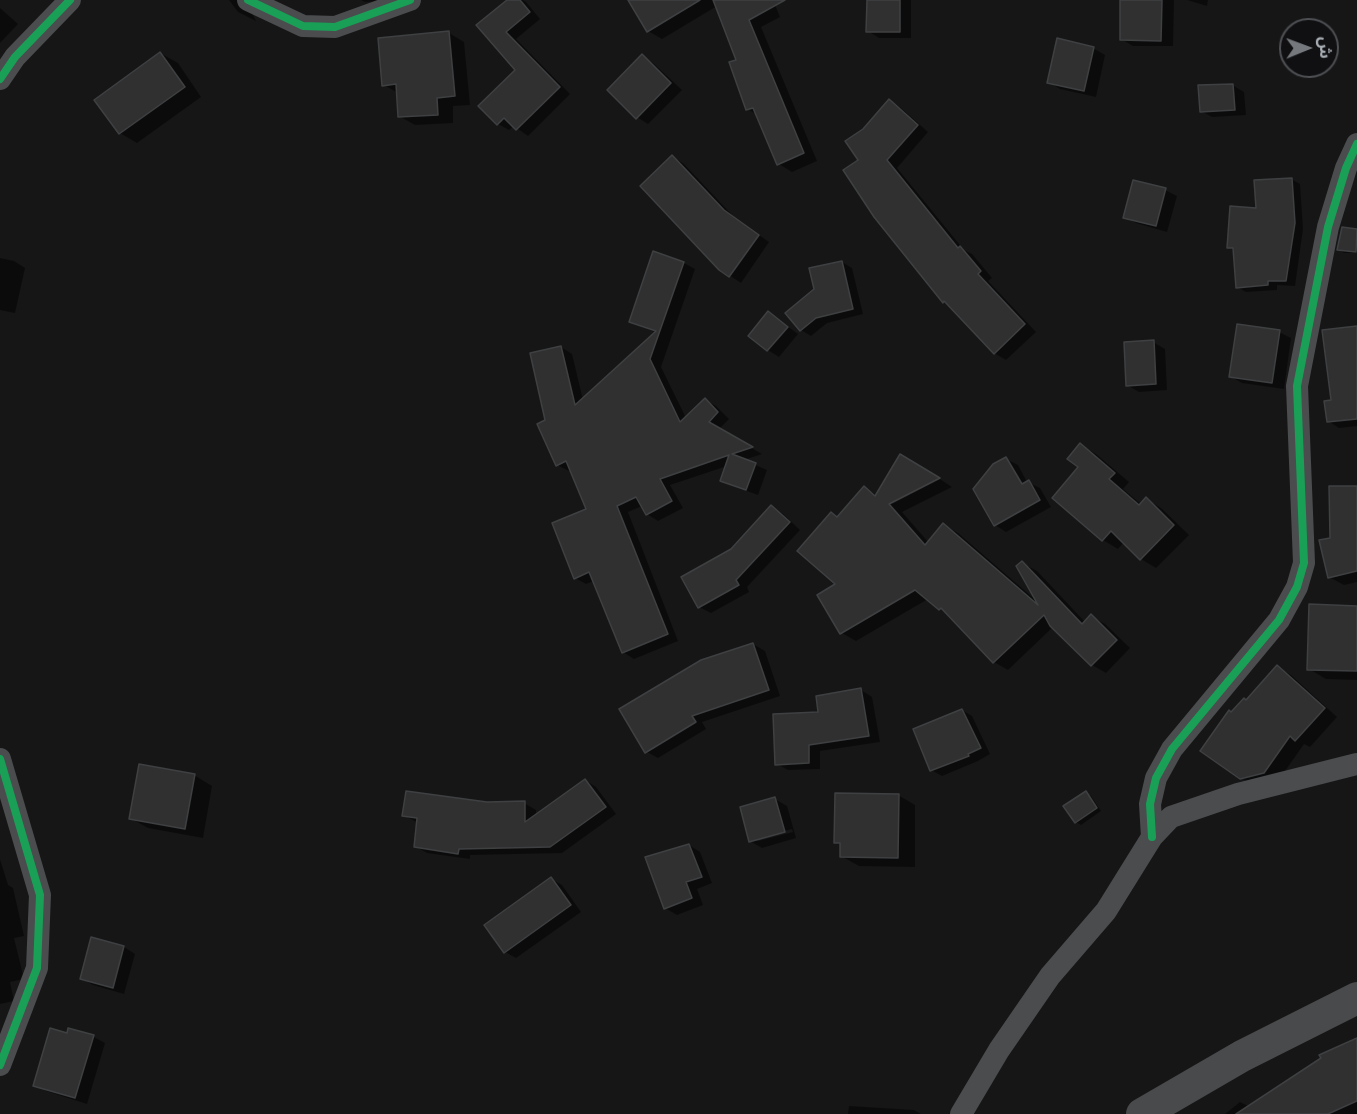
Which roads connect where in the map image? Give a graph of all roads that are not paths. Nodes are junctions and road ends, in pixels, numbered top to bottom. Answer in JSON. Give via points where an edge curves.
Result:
{"nodes":[{"id":1,"x":70,"y":0,"type":"edge"},
{"id":2,"x":248,"y":0,"type":"edge"},
{"id":3,"x":411,"y":0,"type":"edge"},
{"id":4,"x":0,"y":79,"type":"edge"},
{"id":5,"x":1357,"y":144,"type":"edge"},
{"id":6,"x":0,"y":759,"type":"edge"},
{"id":7,"x":1357,"y":764,"type":"edge"},
{"id":8,"x":1152,"y":837,"type":"junction"},
{"id":9,"x":1357,"y":998,"type":"edge"},
{"id":10,"x":0,"y":1065,"type":"edge"},
{"id":11,"x":961,"y":1114,"type":"edge"},
{"id":12,"x":1142,"y":1114,"type":"edge"}],
"edges":[{"from":1,"to":4,"type":"street","via":[[15,57]]},
{"from":2,"to":3,"type":"street","via":[[303,27],[335,27]]},
{"from":5,"to":8,"type":"street","via":[[1328,227],[1296,386],[1304,563],[1297,587],[1279,620],[1172,748],[1156,778],[1150,804]]},
{"from":6,"to":10,"type":"street","via":[[40,895],[37,968]]},
{"from":7,"to":8,"type":"street","via":[[1238,794],[1172,817]]},
{"from":8,"to":11,"type":"street","via":[[1106,911],[1050,975],[1011,1031]]},
{"from":9,"to":12,"type":"main road","via":[[1242,1056]]}]}
